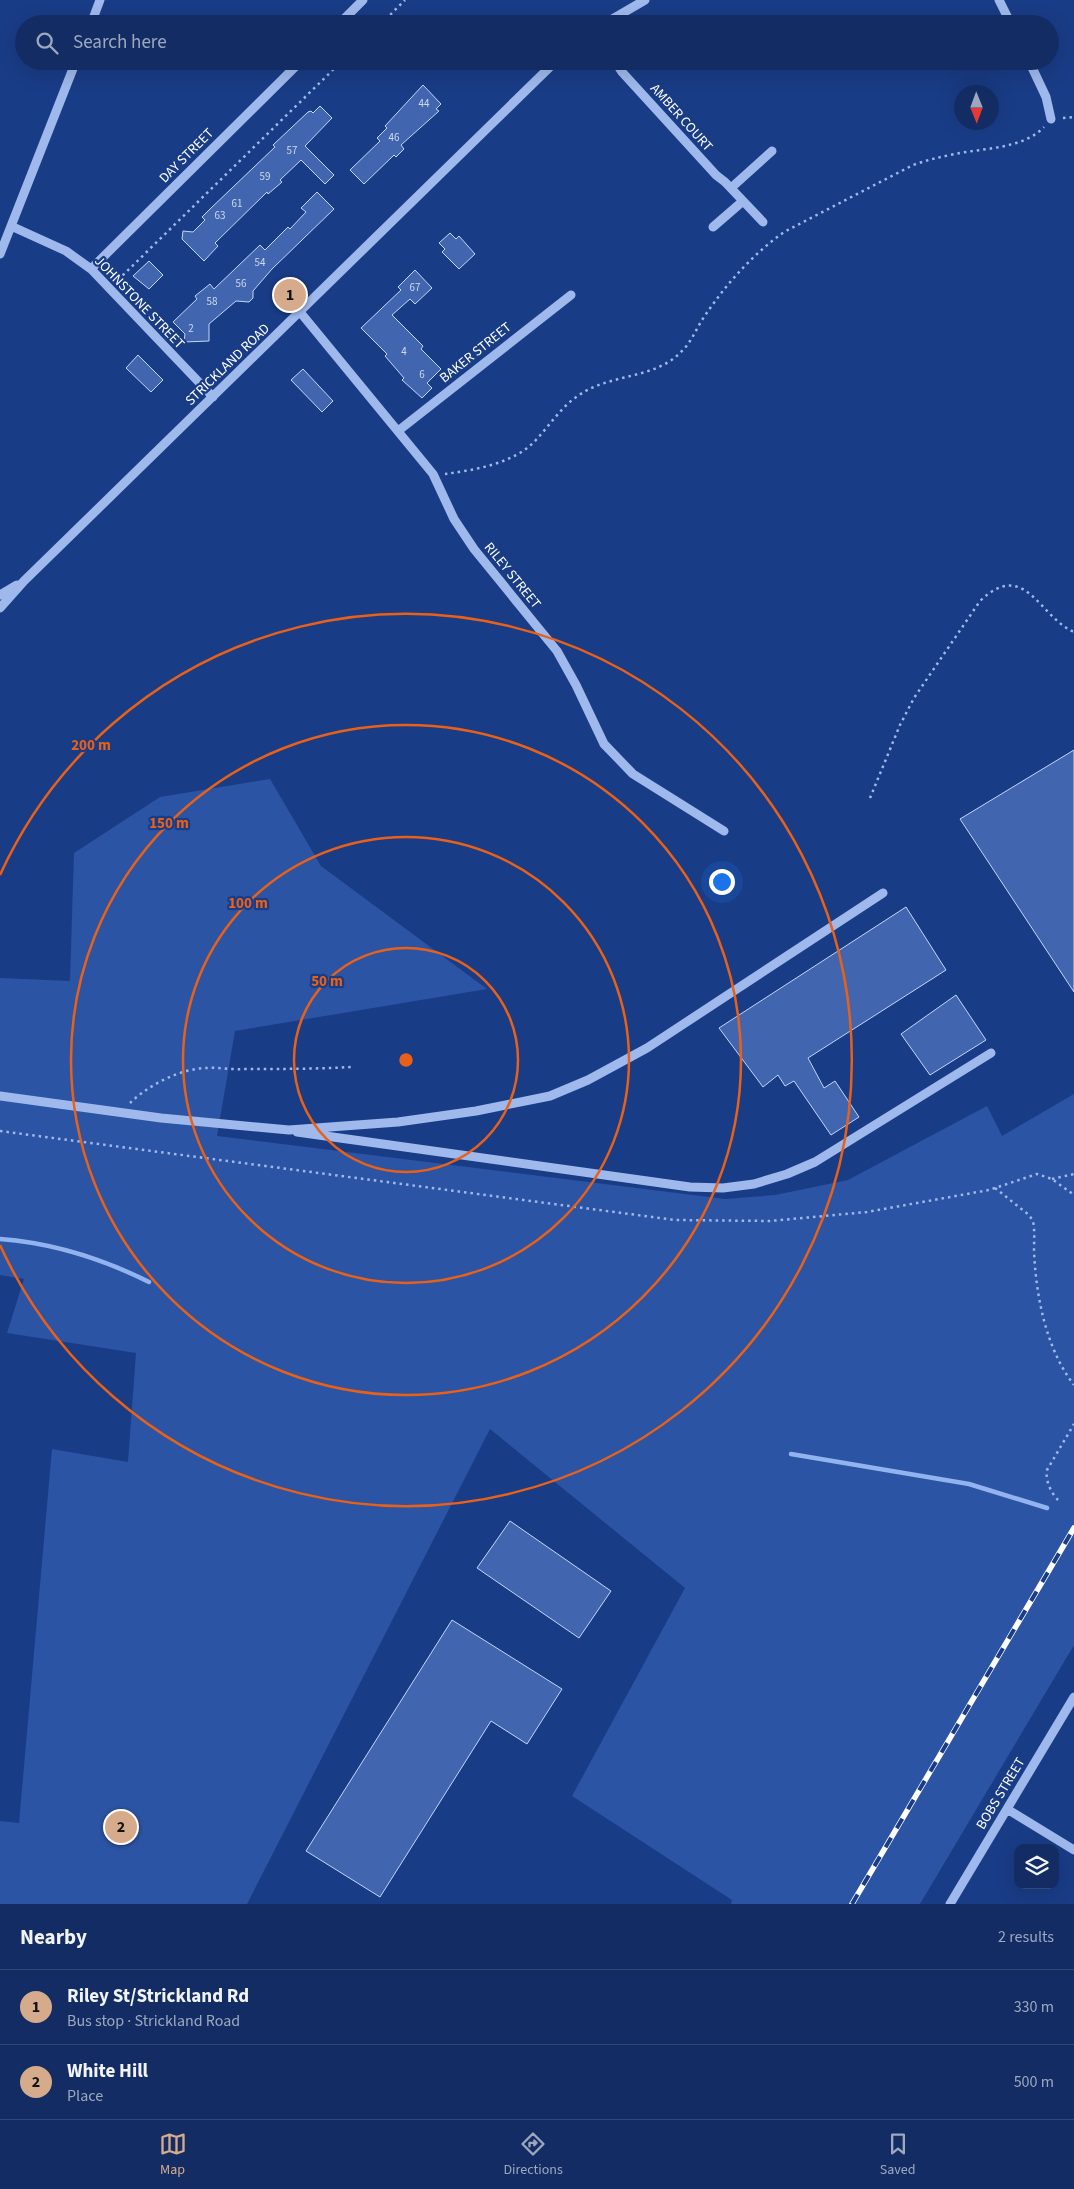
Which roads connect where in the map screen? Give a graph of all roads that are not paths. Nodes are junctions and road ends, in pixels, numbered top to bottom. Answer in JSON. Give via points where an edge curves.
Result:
{"nodes":[{"id":1,"x":100,"y":0,"type":"edge"},
{"id":2,"x":363,"y":0,"type":"edge"},
{"id":3,"x":645,"y":0,"type":"edge"},
{"id":4,"x":999,"y":0,"type":"edge"},
{"id":5,"x":94,"y":15,"type":"edge"},
{"id":6,"x":348,"y":15,"type":"edge"},
{"id":7,"x":619,"y":15,"type":"edge"},
{"id":8,"x":1006,"y":15,"type":"edge"},
{"id":9,"x":72,"y":70,"type":"edge"},
{"id":10,"x":292,"y":70,"type":"edge"},
{"id":11,"x":547,"y":70,"type":"edge"},
{"id":12,"x":621,"y":70,"type":"edge"},
{"id":13,"x":1033,"y":70,"type":"edge"},
{"id":14,"x":1051,"y":119,"type":"road end"},
{"id":15,"x":772,"y":151,"type":"dead end"},
{"id":16,"x":731,"y":188,"type":"junction"},
{"id":17,"x":743,"y":201,"type":"junction"},
{"id":18,"x":763,"y":222,"type":"dead end"},
{"id":19,"x":11,"y":226,"type":"junction"},
{"id":20,"x":713,"y":227,"type":"dead end"},
{"id":21,"x":0,"y":254,"type":"edge"},
{"id":22,"x":91,"y":269,"type":"junction"},
{"id":23,"x":571,"y":295,"type":"dead end"},
{"id":24,"x":300,"y":312,"type":"junction"},
{"id":25,"x":213,"y":397,"type":"junction"},
{"id":26,"x":398,"y":432,"type":"junction"},
{"id":27,"x":24,"y":581,"type":"junction"},
{"id":28,"x":0,"y":595,"type":"edge"},
{"id":29,"x":0,"y":608,"type":"edge"},
{"id":30,"x":724,"y":831,"type":"dead end"},
{"id":31,"x":883,"y":893,"type":"dead end"},
{"id":32,"x":991,"y":1053,"type":"dead end"},
{"id":33,"x":1,"y":1096,"type":"edge"},
{"id":34,"x":289,"y":1130,"type":"junction"},
{"id":35,"x":1074,"y":1697,"type":"edge"},
{"id":36,"x":1006,"y":1809,"type":"junction"},
{"id":37,"x":1074,"y":1850,"type":"edge"},
{"id":38,"x":950,"y":1904,"type":"edge"}],
"edges":[{"from":1,"to":5,"type":"street"},
{"from":2,"to":6,"type":"street"},
{"from":3,"to":7,"type":"street"},
{"from":4,"to":8,"type":"street"},
{"from":9,"to":19,"type":"street"},
{"from":10,"to":22,"type":"street","name":"DAY STREET"},
{"from":11,"to":24,"type":"street","name":"STRICKLAND ROAD"},
{"from":12,"to":16,"type":"street","name":"AMBER COURT"},
{"from":13,"to":14,"type":"street","via":[[1046,97]]},
{"from":15,"to":16,"type":"street"},
{"from":16,"to":17,"type":"street","name":"AMBER COURT"},
{"from":17,"to":18,"type":"street","name":"AMBER COURT"},
{"from":17,"to":20,"type":"street"},
{"from":19,"to":21,"type":"street"},
{"from":19,"to":22,"type":"street","name":"JOHNSTONE STREET","via":[[66,251]]},
{"from":22,"to":25,"type":"street","name":"JOHNSTONE STREET"},
{"from":23,"to":26,"type":"street","name":"BAKER STREET"},
{"from":24,"to":25,"type":"street","name":"STRICKLAND ROAD"},
{"from":24,"to":26,"type":"street","name":"RILEY STREET"},
{"from":25,"to":27,"type":"street","name":"STRICKLAND ROAD"},
{"from":26,"to":30,"type":"street","name":"RILEY STREET","via":[[433,474],[454,519],[474,550],[556,651],[604,744],[633,774]]},
{"from":27,"to":28,"type":"street","name":"STRICKLAND ROAD"},
{"from":27,"to":29,"type":"street","name":"STRICKLAND ROAD"},
{"from":31,"to":34,"type":"street","via":[[647,1048],[570,1088],[540,1098],[467,1112],[374,1125]]},
{"from":32,"to":34,"type":"street","via":[[831,1154],[787,1174],[738,1186],[690,1187]]},
{"from":33,"to":34,"type":"street"},
{"from":35,"to":36,"type":"street","name":"BOBS STREET"},
{"from":36,"to":37,"type":"street"},
{"from":36,"to":38,"type":"street","name":"BOBS STREET"}]}
